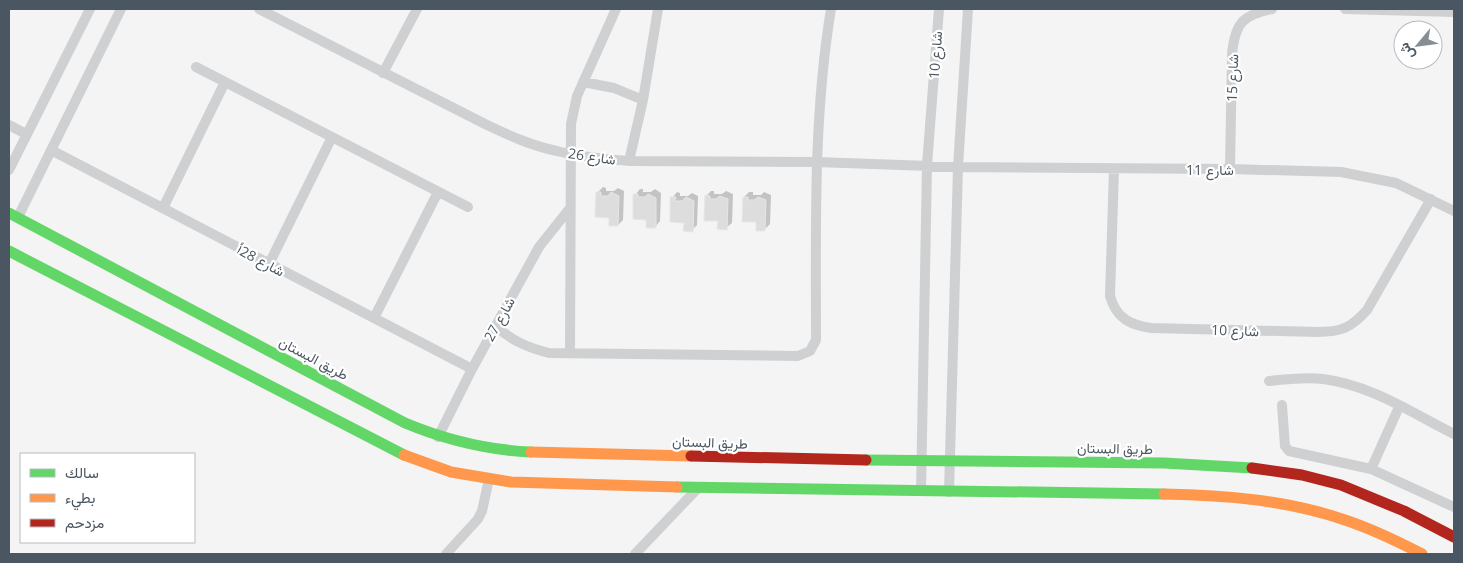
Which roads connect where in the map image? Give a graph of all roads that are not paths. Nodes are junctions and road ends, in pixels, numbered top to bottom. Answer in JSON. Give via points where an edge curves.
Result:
{"nodes":[{"id":1,"x":90,"y":9,"type":"edge"},
{"id":2,"x":121,"y":9,"type":"edge"},
{"id":3,"x":259,"y":9,"type":"edge"},
{"id":4,"x":417,"y":9,"type":"edge"},
{"id":5,"x":616,"y":9,"type":"edge"},
{"id":6,"x":658,"y":9,"type":"edge"},
{"id":7,"x":831,"y":9,"type":"edge"},
{"id":8,"x":939,"y":9,"type":"edge"},
{"id":9,"x":968,"y":9,"type":"edge"},
{"id":10,"x":1272,"y":9,"type":"edge"},
{"id":11,"x":1345,"y":9,"type":"edge"},
{"id":12,"x":1454,"y":12,"type":"edge"},
{"id":13,"x":196,"y":67,"type":"dead end"},
{"id":14,"x":383,"y":73,"type":"junction"},
{"id":15,"x":225,"y":82,"type":"junction"},
{"id":16,"x":583,"y":82,"type":"junction"},
{"id":17,"x":643,"y":100,"type":"junction"},
{"id":18,"x":9,"y":125,"type":"edge"},
{"id":19,"x":26,"y":134,"type":"junction"},
{"id":20,"x":332,"y":138,"type":"junction"},
{"id":21,"x":51,"y":150,"type":"junction"},
{"id":22,"x":570,"y":154,"type":"junction"},
{"id":23,"x":629,"y":161,"type":"junction"},
{"id":24,"x":816,"y":162,"type":"junction"},
{"id":25,"x":927,"y":165,"type":"junction"},
{"id":26,"x":958,"y":167,"type":"junction"},
{"id":27,"x":1114,"y":169,"type":"junction"},
{"id":28,"x":1230,"y":169,"type":"junction"},
{"id":29,"x":9,"y":170,"type":"edge"},
{"id":30,"x":438,"y":192,"type":"junction"},
{"id":31,"x":1432,"y":199,"type":"junction"},
{"id":32,"x":468,"y":207,"type":"dead end"},
{"id":33,"x":163,"y":208,"type":"junction"},
{"id":34,"x":570,"y":208,"type":"junction"},
{"id":35,"x":1454,"y":211,"type":"edge"},
{"id":36,"x":13,"y":215,"type":"edge"},
{"id":37,"x":9,"y":251,"type":"edge"},
{"id":38,"x":269,"y":264,"type":"junction"},
{"id":39,"x":374,"y":318,"type":"junction"},
{"id":40,"x":495,"y":326,"type":"junction"},
{"id":41,"x":570,"y":353,"type":"junction"},
{"id":42,"x":472,"y":369,"type":"junction"},
{"id":43,"x":1269,"y":381,"type":"dead end"},
{"id":44,"x":1282,"y":405,"type":"dead end"},
{"id":45,"x":1399,"y":406,"type":"junction"},
{"id":46,"x":1454,"y":434,"type":"edge"},
{"id":47,"x":438,"y":437,"type":"junction"},
{"id":48,"x":922,"y":460,"type":"junction"},
{"id":49,"x":950,"y":460,"type":"junction"},
{"id":50,"x":1371,"y":470,"type":"junction"},
{"id":51,"x":489,"y":479,"type":"junction"},
{"id":52,"x":698,"y":488,"type":"junction"},
{"id":53,"x":921,"y":491,"type":"junction"},
{"id":54,"x":949,"y":492,"type":"junction"},
{"id":55,"x":1453,"y":504,"type":"edge"},
{"id":56,"x":1454,"y":536,"type":"edge"},
{"id":57,"x":446,"y":554,"type":"edge"},
{"id":58,"x":635,"y":554,"type":"edge"},
{"id":59,"x":1422,"y":554,"type":"edge"}],
"edges":[{"from":1,"to":19,"type":"street"},
{"from":2,"to":21,"type":"street"},
{"from":3,"to":14,"type":"street","name":"شارع 26"},
{"from":4,"to":14,"type":"street"},
{"from":5,"to":16,"type":"street"},
{"from":6,"to":17,"type":"street"},
{"from":7,"to":24,"type":"street"},
{"from":8,"to":25,"type":"street","name":"شارع 10"},
{"from":9,"to":26,"type":"street","name":"شارع 10"},
{"from":10,"to":28,"type":"street","name":"شارع 15","via":[[1246,18],[1234,38]]},
{"from":11,"to":12,"type":"street"},
{"from":13,"to":15,"type":"street"},
{"from":14,"to":22,"type":"street","name":"شارع 26","via":[[508,135]]},
{"from":15,"to":20,"type":"street"},
{"from":15,"to":33,"type":"street"},
{"from":16,"to":17,"type":"street","via":[[614,88]]},
{"from":16,"to":22,"type":"street","via":[[571,124]]},
{"from":17,"to":23,"type":"street"},
{"from":18,"to":19,"type":"street"},
{"from":19,"to":29,"type":"street"},
{"from":20,"to":30,"type":"street"},
{"from":20,"to":38,"type":"street"},
{"from":21,"to":33,"type":"street","name":"شارع 28أ"},
{"from":21,"to":36,"type":"street"},
{"from":22,"to":23,"type":"street","name":"شارع 26"},
{"from":22,"to":34,"type":"street"},
{"from":23,"to":24,"type":"street","name":"شارع 26"},
{"from":24,"to":25,"type":"street","name":"شارع 26"},
{"from":24,"to":41,"type":"street","via":[[816,340],[810,351],[798,356]]},
{"from":25,"to":26,"type":"street","name":"شارع 26"},
{"from":25,"to":48,"type":"street","name":"شارع 10"},
{"from":26,"to":27,"type":"street","name":"شارع 11"},
{"from":26,"to":49,"type":"street","name":"شارع 10"},
{"from":27,"to":28,"type":"street","name":"شارع 11"},
{"from":27,"to":31,"type":"street","name":"شارع 10","via":[[1110,296],[1115,310],[1125,321],[1152,328],[1343,330],[1368,310]]},
{"from":28,"to":31,"type":"street","name":"شارع 11","via":[[1341,172],[1396,183]]},
{"from":30,"to":32,"type":"street"},
{"from":30,"to":39,"type":"street"},
{"from":31,"to":35,"type":"street","name":"شارع 11"},
{"from":33,"to":38,"type":"street","name":"شارع 28أ"},
{"from":34,"to":40,"type":"street","name":"شارع 27","via":[[539,247]]},
{"from":34,"to":41,"type":"street"},
{"from":36,"to":47,"type":"main road","name":"طريق البستان","via":[[390,416]]},
{"from":37,"to":51,"type":"main road","via":[[394,451],[451,472]]},
{"from":38,"to":39,"type":"street","name":"شارع 28أ"},
{"from":39,"to":42,"type":"street","name":"شارع 28أ"},
{"from":40,"to":41,"type":"street","via":[[529,348]]},
{"from":40,"to":42,"type":"street","name":"شارع 27"},
{"from":42,"to":47,"type":"street","name":"شارع 27"},
{"from":43,"to":45,"type":"street","via":[[1323,379],[1375,394]]},
{"from":44,"to":50,"type":"street","via":[[1287,449]]},
{"from":45,"to":46,"type":"street"},
{"from":45,"to":50,"type":"street"},
{"from":47,"to":48,"type":"main road","name":"طريق البستان","via":[[474,447],[514,452]]},
{"from":48,"to":49,"type":"main road","name":"طريق البستان"},
{"from":48,"to":53,"type":"street","name":"شارع 10"},
{"from":49,"to":54,"type":"street","name":"شارع 10"},
{"from":49,"to":56,"type":"main road","name":"طريق البستان","via":[[1164,463],[1280,471],[1340,485]]},
{"from":50,"to":55,"type":"street"},
{"from":51,"to":52,"type":"main road","via":[[541,484]]},
{"from":51,"to":57,"type":"street","via":[[478,519]]},
{"from":52,"to":53,"type":"main road"},
{"from":52,"to":58,"type":"street"},
{"from":53,"to":54,"type":"main road"},
{"from":54,"to":59,"type":"main road","via":[[1179,494],[1265,502],[1336,516]]}]}
